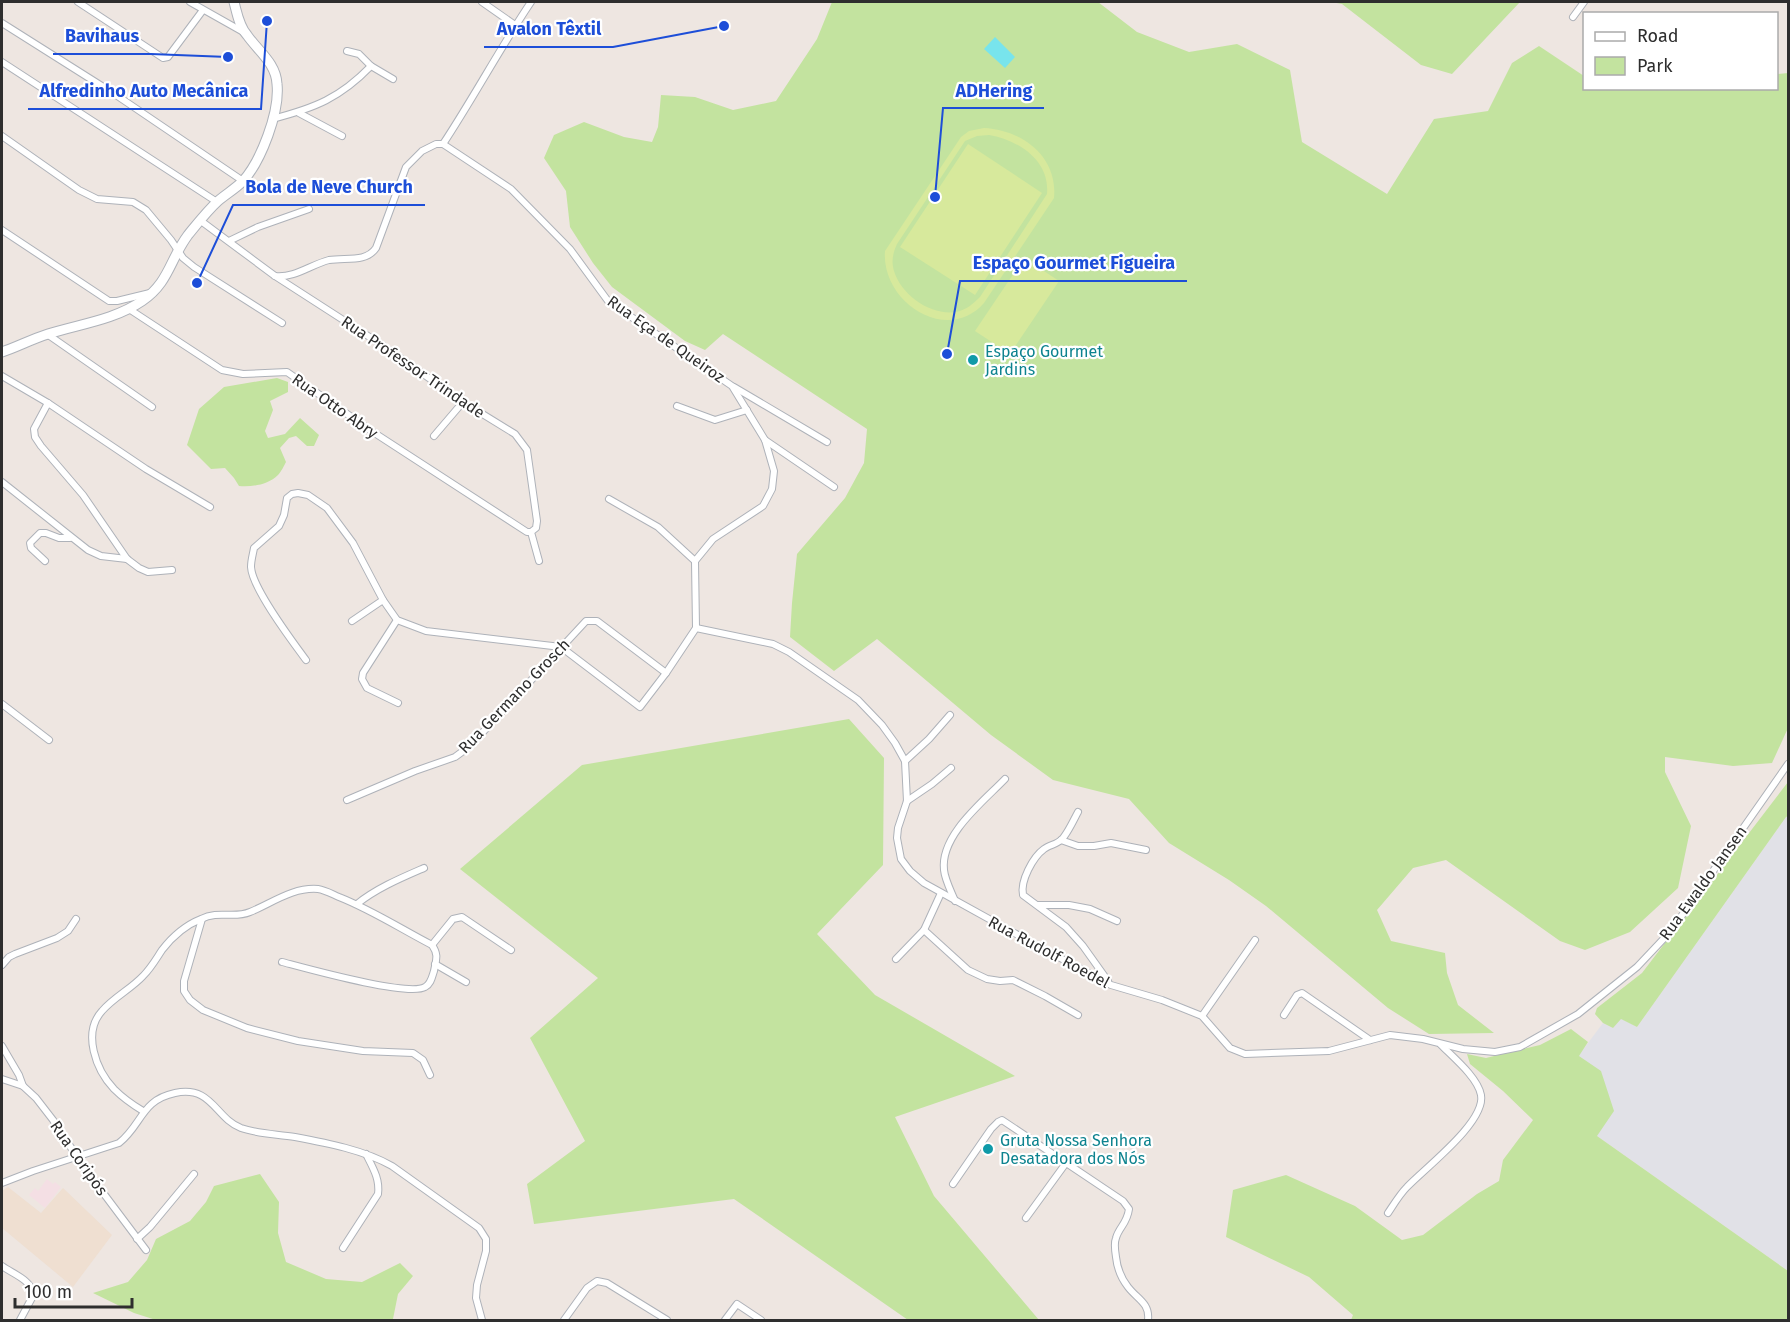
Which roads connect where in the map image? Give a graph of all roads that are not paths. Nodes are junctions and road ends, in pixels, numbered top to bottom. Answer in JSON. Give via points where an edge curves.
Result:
{"nodes":[{"id":1,"x":78,"y":2,"type":"edge"},
{"id":2,"x":190,"y":2,"type":"edge"},
{"id":3,"x":234,"y":2,"type":"edge"},
{"id":4,"x":482,"y":2,"type":"edge"},
{"id":5,"x":531,"y":2,"type":"edge"},
{"id":6,"x":1584,"y":2,"type":"edge"},
{"id":7,"x":203,"y":10,"type":"junction"},
{"id":8,"x":1574,"y":17,"type":"dead end"},
{"id":9,"x":2,"y":23,"type":"edge"},
{"id":10,"x":515,"y":25,"type":"junction"},
{"id":11,"x":245,"y":34,"type":"junction"},
{"id":12,"x":347,"y":51,"type":"dead end"},
{"id":13,"x":2,"y":62,"type":"edge"},
{"id":14,"x":371,"y":66,"type":"junction"},
{"id":15,"x":393,"y":79,"type":"dead end"},
{"id":16,"x":299,"y":112,"type":"junction"},
{"id":17,"x":272,"y":119,"type":"junction"},
{"id":18,"x":2,"y":136,"type":"edge"},
{"id":19,"x":342,"y":136,"type":"dead end"},
{"id":20,"x":442,"y":144,"type":"junction"},
{"id":21,"x":243,"y":181,"type":"junction"},
{"id":22,"x":218,"y":202,"type":"junction"},
{"id":23,"x":309,"y":209,"type":"dead end"},
{"id":24,"x":201,"y":221,"type":"junction"},
{"id":25,"x":2,"y":230,"type":"edge"},
{"id":26,"x":228,"y":241,"type":"junction"},
{"id":27,"x":178,"y":251,"type":"junction"},
{"id":28,"x":275,"y":276,"type":"junction"},
{"id":29,"x":153,"y":293,"type":"junction"},
{"id":30,"x":129,"y":309,"type":"junction"},
{"id":31,"x":282,"y":322,"type":"dead end"},
{"id":32,"x":47,"y":334,"type":"junction"},
{"id":33,"x":2,"y":352,"type":"edge"},
{"id":34,"x":2,"y":376,"type":"edge"},
{"id":35,"x":732,"y":387,"type":"junction"},
{"id":36,"x":463,"y":402,"type":"junction"},
{"id":37,"x":48,"y":403,"type":"junction"},
{"id":38,"x":677,"y":406,"type":"dead end"},
{"id":39,"x":152,"y":407,"type":"dead end"},
{"id":40,"x":747,"y":410,"type":"junction"},
{"id":41,"x":434,"y":436,"type":"dead end"},
{"id":42,"x":765,"y":440,"type":"junction"},
{"id":43,"x":826,"y":442,"type":"dead end"},
{"id":44,"x":2,"y":482,"type":"edge"},
{"id":45,"x":834,"y":487,"type":"dead end"},
{"id":46,"x":609,"y":499,"type":"dead end"},
{"id":47,"x":210,"y":507,"type":"dead end"},
{"id":48,"x":531,"y":532,"type":"junction"},
{"id":49,"x":71,"y":538,"type":"junction"},
{"id":50,"x":127,"y":559,"type":"junction"},
{"id":51,"x":45,"y":561,"type":"dead end"},
{"id":52,"x":539,"y":561,"type":"dead end"},
{"id":53,"x":695,"y":561,"type":"junction"},
{"id":54,"x":172,"y":570,"type":"dead end"},
{"id":55,"x":383,"y":600,"type":"junction"},
{"id":56,"x":397,"y":620,"type":"junction"},
{"id":57,"x":352,"y":621,"type":"dead end"},
{"id":58,"x":696,"y":628,"type":"junction"},
{"id":59,"x":561,"y":647,"type":"junction"},
{"id":60,"x":306,"y":660,"type":"dead end"},
{"id":61,"x":666,"y":673,"type":"junction"},
{"id":62,"x":398,"y":703,"type":"dead end"},
{"id":63,"x":2,"y":704,"type":"edge"},
{"id":64,"x":950,"y":715,"type":"dead end"},
{"id":65,"x":49,"y":740,"type":"dead end"},
{"id":66,"x":905,"y":761,"type":"junction"},
{"id":67,"x":1788,"y":764,"type":"edge"},
{"id":68,"x":951,"y":768,"type":"dead end"},
{"id":69,"x":1005,"y":779,"type":"dead end"},
{"id":70,"x":346,"y":800,"type":"dead end"},
{"id":71,"x":907,"y":801,"type":"junction"},
{"id":72,"x":1078,"y":812,"type":"dead end"},
{"id":73,"x":1061,"y":840,"type":"junction"},
{"id":74,"x":1146,"y":850,"type":"dead end"},
{"id":75,"x":424,"y":868,"type":"dead end"},
{"id":76,"x":941,"y":893,"type":"junction"},
{"id":77,"x":955,"y":901,"type":"junction"},
{"id":78,"x":357,"y":904,"type":"junction"},
{"id":79,"x":1038,"y":905,"type":"junction"},
{"id":80,"x":202,"y":918,"type":"junction"},
{"id":81,"x":76,"y":919,"type":"dead end"},
{"id":82,"x":1118,"y":921,"type":"dead end"},
{"id":83,"x":924,"y":930,"type":"junction"},
{"id":84,"x":1255,"y":940,"type":"dead end"},
{"id":85,"x":432,"y":945,"type":"junction"},
{"id":86,"x":511,"y":950,"type":"dead end"},
{"id":87,"x":896,"y":959,"type":"dead end"},
{"id":88,"x":282,"y":962,"type":"dead end"},
{"id":89,"x":435,"y":964,"type":"junction"},
{"id":90,"x":2,"y":965,"type":"edge"},
{"id":91,"x":466,"y":982,"type":"dead end"},
{"id":92,"x":1111,"y":985,"type":"junction"},
{"id":93,"x":1578,"y":1014,"type":"joint"},
{"id":94,"x":1078,"y":1015,"type":"dead end"},
{"id":95,"x":1284,"y":1015,"type":"dead end"},
{"id":96,"x":1202,"y":1016,"type":"junction"},
{"id":97,"x":1370,"y":1040,"type":"junction"},
{"id":98,"x":1441,"y":1045,"type":"junction"},
{"id":99,"x":2,"y":1046,"type":"edge"},
{"id":100,"x":430,"y":1074,"type":"dead end"},
{"id":101,"x":2,"y":1079,"type":"edge"},
{"id":102,"x":23,"y":1086,"type":"junction"},
{"id":103,"x":143,"y":1111,"type":"junction"},
{"id":104,"x":365,"y":1154,"type":"junction"},
{"id":105,"x":78,"y":1158,"type":"junction"},
{"id":106,"x":1065,"y":1163,"type":"junction"},
{"id":107,"x":194,"y":1174,"type":"dead end"},
{"id":108,"x":2,"y":1183,"type":"edge"},
{"id":109,"x":953,"y":1184,"type":"dead end"},
{"id":110,"x":1388,"y":1213,"type":"dead end"},
{"id":111,"x":1026,"y":1218,"type":"dead end"},
{"id":112,"x":137,"y":1239,"type":"junction"},
{"id":113,"x":343,"y":1248,"type":"dead end"},
{"id":114,"x":146,"y":1250,"type":"dead end"},
{"id":115,"x":2,"y":1266,"type":"edge"},
{"id":116,"x":20,"y":1320,"type":"edge"},
{"id":117,"x":482,"y":1320,"type":"edge"},
{"id":118,"x":564,"y":1320,"type":"edge"},
{"id":119,"x":667,"y":1320,"type":"edge"},
{"id":120,"x":725,"y":1320,"type":"edge"},
{"id":121,"x":761,"y":1320,"type":"edge"},
{"id":122,"x":1148,"y":1320,"type":"edge"}],
"edges":[{"from":1,"to":7,"type":"street","via":[[163,58],[168,57]]},
{"from":2,"to":7,"type":"street"},
{"from":3,"to":11,"type":"main road"},
{"from":4,"to":10,"type":"street"},
{"from":5,"to":10,"type":"street"},
{"from":6,"to":8,"type":"street"},
{"from":7,"to":11,"type":"street"},
{"from":9,"to":21,"type":"street"},
{"from":10,"to":20,"type":"street"},
{"from":11,"to":17,"type":"main road","via":[[274,72],[277,84]]},
{"from":12,"to":14,"type":"street","via":[[359,54]]},
{"from":13,"to":22,"type":"street"},
{"from":14,"to":15,"type":"street"},
{"from":14,"to":16,"type":"street","via":[[341,93]]},
{"from":16,"to":17,"type":"street"},
{"from":16,"to":19,"type":"street"},
{"from":17,"to":21,"type":"main road","via":[[262,148]]},
{"from":18,"to":27,"type":"street","via":[[79,190],[97,199],[133,202],[146,210]]},
{"from":20,"to":28,"type":"street","via":[[422,151],[406,167],[376,248],[369,256],[331,260],[297,273]]},
{"from":20,"to":35,"type":"street","name":"Rua Eça de Queiroz","via":[[511,189],[570,249],[608,301]]},
{"from":21,"to":22,"type":"main road"},
{"from":22,"to":24,"type":"main road"},
{"from":23,"to":26,"type":"street"},
{"from":24,"to":26,"type":"street","name":"Rua Professor Trindade"},
{"from":24,"to":27,"type":"main road"},
{"from":25,"to":29,"type":"street","via":[[109,301]]},
{"from":26,"to":28,"type":"street","name":"Rua Professor Trindade"},
{"from":27,"to":29,"type":"main road"},
{"from":27,"to":31,"type":"street","via":[[194,267]]},
{"from":28,"to":36,"type":"street","name":"Rua Professor Trindade"},
{"from":29,"to":30,"type":"main road"},
{"from":30,"to":32,"type":"main road"},
{"from":30,"to":48,"type":"street","name":"Rua Otto Abry","via":[[222,370],[243,374],[287,372],[411,457]]},
{"from":32,"to":33,"type":"main road"},
{"from":32,"to":39,"type":"street"},
{"from":34,"to":37,"type":"street"},
{"from":35,"to":40,"type":"street","name":"Rua Eça de Queiroz"},
{"from":35,"to":43,"type":"street"},
{"from":36,"to":41,"type":"street"},
{"from":36,"to":48,"type":"street","name":"Rua Professor Trindade","via":[[515,434],[527,450],[537,521]]},
{"from":37,"to":47,"type":"street"},
{"from":37,"to":50,"type":"street","via":[[34,429],[35,437],[83,495]]},
{"from":38,"to":40,"type":"street","via":[[715,420]]},
{"from":40,"to":42,"type":"street","name":"Rua Eça de Queiroz"},
{"from":42,"to":45,"type":"street"},
{"from":42,"to":53,"type":"street","name":"Rua Eça de Queiroz","via":[[774,471],[772,489],[763,506],[713,539]]},
{"from":44,"to":49,"type":"street"},
{"from":46,"to":53,"type":"street","via":[[658,527]]},
{"from":48,"to":52,"type":"street","name":"Rua Professor Trindade"},
{"from":49,"to":50,"type":"street","via":[[101,556]]},
{"from":49,"to":51,"type":"street","via":[[40,533],[30,543]]},
{"from":50,"to":54,"type":"street","via":[[148,572]]},
{"from":53,"to":58,"type":"street"},
{"from":55,"to":56,"type":"street"},
{"from":55,"to":57,"type":"street"},
{"from":55,"to":60,"type":"street","via":[[353,543],[327,508],[308,495],[292,494],[287,498],[279,526],[254,548],[251,569],[286,633]]},
{"from":56,"to":59,"type":"street","via":[[426,631]]},
{"from":56,"to":62,"type":"street","via":[[362,679],[367,688]]},
{"from":58,"to":61,"type":"street"},
{"from":58,"to":66,"type":"street","name":"Rua Rudolf Roedel","via":[[773,644],[789,652],[858,700],[882,725]]},
{"from":59,"to":61,"type":"street","name":"Rua Germano Grosch","via":[[586,621],[597,621]]},
{"from":59,"to":61,"type":"street","via":[[639,707]]},
{"from":59,"to":70,"type":"street","name":"Rua Germano Grosch","via":[[456,758]]},
{"from":63,"to":65,"type":"street"},
{"from":64,"to":66,"type":"street"},
{"from":66,"to":71,"type":"street","name":"Rua Rudolf Roedel"},
{"from":67,"to":93,"type":"street","name":"Rua Ewaldo Jansen","via":[[1671,931],[1637,967]]},
{"from":68,"to":71,"type":"street"},
{"from":69,"to":77,"type":"street","via":[[960,826],[947,848],[944,872]]},
{"from":71,"to":76,"type":"street","name":"Rua Rudolf Roedel","via":[[898,828],[901,859],[910,872]]},
{"from":72,"to":73,"type":"street"},
{"from":73,"to":74,"type":"street","via":[[1078,846],[1112,843]]},
{"from":73,"to":79,"type":"street","via":[[1035,858],[1023,884],[1023,895]]},
{"from":75,"to":78,"type":"street"},
{"from":76,"to":77,"type":"street","name":"Rua Rudolf Roedel"},
{"from":76,"to":83,"type":"street"},
{"from":77,"to":92,"type":"street","name":"Rua Rudolf Roedel"},
{"from":78,"to":80,"type":"street","via":[[321,889],[307,889],[240,915],[220,913]]},
{"from":78,"to":85,"type":"street"},
{"from":79,"to":82,"type":"street","via":[[1090,909]]},
{"from":79,"to":92,"type":"street","via":[[1066,927]]},
{"from":80,"to":100,"type":"street","via":[[184,991],[203,1010],[247,1028],[298,1041],[363,1051],[413,1053],[423,1060]]},
{"from":80,"to":103,"type":"street","via":[[183,929],[136,984],[101,1012],[93,1029],[94,1052],[106,1079],[122,1097]]},
{"from":81,"to":90,"type":"street","via":[[57,938],[15,954]]},
{"from":83,"to":87,"type":"street"},
{"from":83,"to":94,"type":"street","via":[[968,970],[987,979],[1013,980]]},
{"from":84,"to":96,"type":"street"},
{"from":85,"to":86,"type":"street","via":[[453,920],[462,917]]},
{"from":85,"to":89,"type":"street","via":[[438,958]]},
{"from":88,"to":89,"type":"street","via":[[379,986],[419,989],[431,980]]},
{"from":89,"to":91,"type":"street"},
{"from":92,"to":96,"type":"street","name":"Rua Rudolf Roedel"},
{"from":93,"to":98,"type":"street","name":"Rua Rudolf Roedel","via":[[1520,1047],[1495,1052]]},
{"from":95,"to":97,"type":"street","via":[[1302,993]]},
{"from":96,"to":97,"type":"street","name":"Rua Rudolf Roedel","via":[[1230,1048],[1245,1054],[1329,1051]]},
{"from":97,"to":98,"type":"street","name":"Rua Rudolf Roedel","via":[[1390,1035]]},
{"from":98,"to":110,"type":"street","via":[[1476,1082],[1482,1096],[1480,1107],[1467,1129],[1406,1188]]},
{"from":99,"to":102,"type":"street"},
{"from":101,"to":102,"type":"street","name":"Rua Coripós"},
{"from":102,"to":105,"type":"street","name":"Rua Coripós","via":[[53,1120]]},
{"from":103,"to":104,"type":"street","via":[[164,1096],[192,1092],[206,1098],[238,1127]]},
{"from":103,"to":105,"type":"street","via":[[119,1143]]},
{"from":104,"to":113,"type":"street","via":[[380,1185],[378,1194]]},
{"from":104,"to":117,"type":"street","via":[[392,1166],[479,1228],[486,1239],[476,1298]]},
{"from":105,"to":108,"type":"street"},
{"from":105,"to":112,"type":"street","name":"Rua Coripós"},
{"from":106,"to":109,"type":"street","via":[[1002,1120],[991,1129]]},
{"from":106,"to":111,"type":"street"},
{"from":106,"to":122,"type":"street","via":[[1129,1209],[1116,1237],[1116,1256],[1128,1287],[1148,1310]]},
{"from":107,"to":112,"type":"street"},
{"from":112,"to":114,"type":"street","name":"Rua Coripós"},
{"from":115,"to":116,"type":"street","via":[[32,1287],[34,1294]]},
{"from":118,"to":119,"type":"street","via":[[587,1288],[597,1281],[608,1283]]},
{"from":120,"to":121,"type":"street","via":[[737,1304]]}]}
